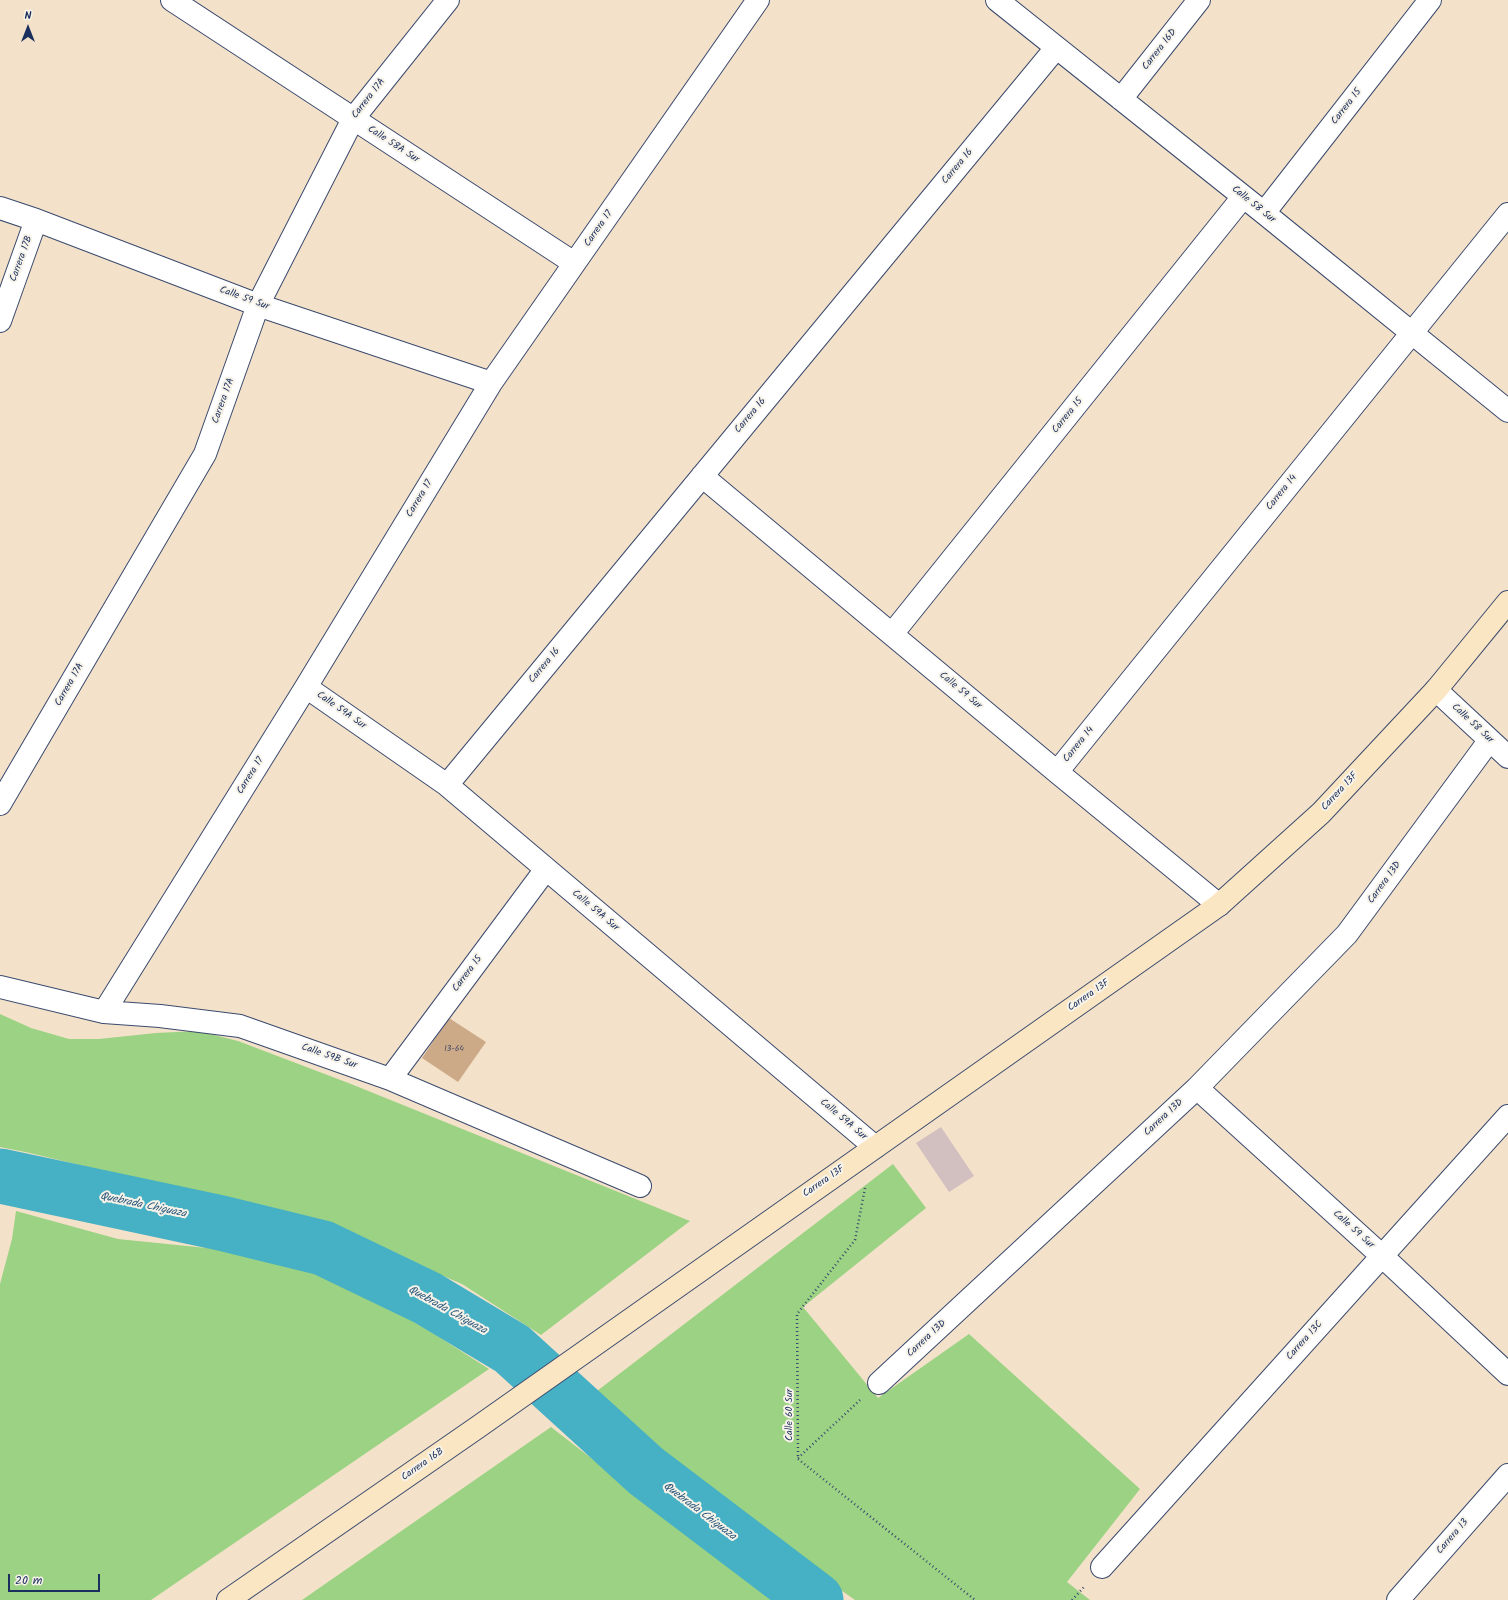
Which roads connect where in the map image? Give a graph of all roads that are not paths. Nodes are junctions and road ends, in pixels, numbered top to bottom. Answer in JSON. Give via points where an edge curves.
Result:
{"nodes":[{"id":1,"x":172,"y":0,"type":"edge"},
{"id":2,"x":448,"y":0,"type":"edge"},
{"id":3,"x":758,"y":0,"type":"edge"},
{"id":4,"x":997,"y":0,"type":"edge"},
{"id":5,"x":1199,"y":0,"type":"edge"},
{"id":6,"x":1430,"y":0,"type":"edge"},
{"id":7,"x":1056,"y":48,"type":"junction"},
{"id":8,"x":1121,"y":99,"type":"junction"},
{"id":9,"x":353,"y":118,"type":"junction"},
{"id":10,"x":1243,"y":197,"type":"junction"},
{"id":11,"x":0,"y":208,"type":"edge"},
{"id":12,"x":1264,"y":213,"type":"junction"},
{"id":13,"x":1508,"y":214,"type":"edge"},
{"id":14,"x":36,"y":220,"type":"junction"},
{"id":15,"x":574,"y":263,"type":"junction"},
{"id":16,"x":258,"y":305,"type":"junction"},
{"id":17,"x":0,"y":321,"type":"edge"},
{"id":18,"x":1411,"y":333,"type":"junction"},
{"id":19,"x":491,"y":383,"type":"junction"},
{"id":20,"x":1508,"y":411,"type":"edge"},
{"id":21,"x":702,"y":476,"type":"junction"},
{"id":22,"x":1508,"y":602,"type":"edge"},
{"id":23,"x":892,"y":634,"type":"junction"},
{"id":24,"x":306,"y":687,"type":"junction"},
{"id":25,"x":1436,"y":690,"type":"junction"},
{"id":26,"x":1489,"y":741,"type":"junction"},
{"id":27,"x":1508,"y":757,"type":"edge"},
{"id":28,"x":1057,"y":772,"type":"junction"},
{"id":29,"x":447,"y":785,"type":"junction"},
{"id":30,"x":0,"y":804,"type":"edge"},
{"id":31,"x":546,"y":869,"type":"junction"},
{"id":32,"x":1219,"y":905,"type":"junction"},
{"id":33,"x":0,"y":987,"type":"edge"},
{"id":34,"x":104,"y":1012,"type":"junction"},
{"id":35,"x":390,"y":1079,"type":"junction"},
{"id":36,"x":1197,"y":1088,"type":"junction"},
{"id":37,"x":1508,"y":1116,"type":"edge"},
{"id":38,"x":875,"y":1147,"type":"junction"},
{"id":39,"x":640,"y":1186,"type":"dead end"},
{"id":40,"x":1382,"y":1256,"type":"junction"},
{"id":41,"x":617,"y":1329,"type":"joint"},
{"id":42,"x":1508,"y":1374,"type":"edge"},
{"id":43,"x":879,"y":1383,"type":"road end"},
{"id":44,"x":1508,"y":1475,"type":"edge"},
{"id":45,"x":1102,"y":1567,"type":"dead end"},
{"id":46,"x":228,"y":1600,"type":"edge"},
{"id":47,"x":1398,"y":1600,"type":"edge"}],
"edges":[{"from":1,"to":9,"type":"street","name":"Calle 58A Sur"},
{"from":2,"to":9,"type":"street","name":"Carrera 17A"},
{"from":3,"to":15,"type":"street","name":"Carrera 17"},
{"from":4,"to":7,"type":"street","name":"Calle 58 Sur"},
{"from":5,"to":8,"type":"street","name":"Carrera 16D"},
{"from":6,"to":12,"type":"street","name":"Carrera 15"},
{"from":7,"to":8,"type":"street","name":"Calle 58 Sur"},
{"from":7,"to":21,"type":"street","name":"Carrera 16"},
{"from":8,"to":10,"type":"street","name":"Calle 58 Sur"},
{"from":9,"to":15,"type":"street","name":"Calle 58A Sur"},
{"from":9,"to":16,"type":"street","name":"Carrera 17A"},
{"from":10,"to":12,"type":"street","name":"Calle 58 Sur"},
{"from":10,"to":23,"type":"street","name":"Carrera 15"},
{"from":11,"to":14,"type":"street","name":"Calle 59 Sur"},
{"from":12,"to":18,"type":"street","name":"Calle 58 Sur"},
{"from":13,"to":18,"type":"street","name":"Carrera 14"},
{"from":14,"to":16,"type":"street","name":"Calle 59 Sur"},
{"from":14,"to":17,"type":"street","name":"Carrera 17B"},
{"from":15,"to":19,"type":"street","name":"Carrera 17"},
{"from":16,"to":19,"type":"street","name":"Calle 59 Sur"},
{"from":16,"to":30,"type":"street","name":"Carrera 17A","via":[[205,454]]},
{"from":18,"to":20,"type":"street","name":"Calle 58 Sur"},
{"from":18,"to":28,"type":"street","name":"Carrera 14"},
{"from":19,"to":24,"type":"street","name":"Carrera 17"},
{"from":21,"to":23,"type":"street","name":"Calle 59 Sur"},
{"from":21,"to":29,"type":"street","name":"Carrera 16"},
{"from":22,"to":25,"type":"street","name":"Carrera 13F"},
{"from":23,"to":28,"type":"street","name":"Calle 59 Sur"},
{"from":24,"to":29,"type":"street","name":"Calle 59A Sur"},
{"from":24,"to":34,"type":"street","name":"Carrera 17"},
{"from":25,"to":26,"type":"street","name":"Calle 58 Sur"},
{"from":25,"to":32,"type":"street","name":"Carrera 13F","via":[[1320,813]]},
{"from":26,"to":27,"type":"street","name":"Calle 58 Sur"},
{"from":26,"to":36,"type":"street","name":"Carrera 13D","via":[[1348,934]]},
{"from":28,"to":32,"type":"street","name":"Calle 59 Sur"},
{"from":29,"to":31,"type":"street","name":"Calle 59A Sur"},
{"from":31,"to":35,"type":"street","name":"Carrera 15"},
{"from":31,"to":38,"type":"street","name":"Calle 59A Sur"},
{"from":32,"to":38,"type":"street","name":"Carrera 13F"},
{"from":33,"to":34,"type":"street","name":"Calle 59B Sur"},
{"from":34,"to":35,"type":"street","name":"Calle 59B Sur","via":[[240,1026]]},
{"from":35,"to":39,"type":"street","name":"Calle 59B Sur"},
{"from":36,"to":40,"type":"street","name":"Calle 59 Sur"},
{"from":36,"to":43,"type":"street","name":"Carrera 13D"},
{"from":37,"to":40,"type":"street","name":"Carrera 13C"},
{"from":38,"to":41,"type":"street","name":"Carrera 13F"},
{"from":40,"to":42,"type":"street","name":"Calle 59 Sur"},
{"from":40,"to":45,"type":"street","name":"Carrera 13C"},
{"from":41,"to":46,"type":"street","name":"Carrera 16B"},
{"from":44,"to":47,"type":"street","name":"Carrera 13"}]}
